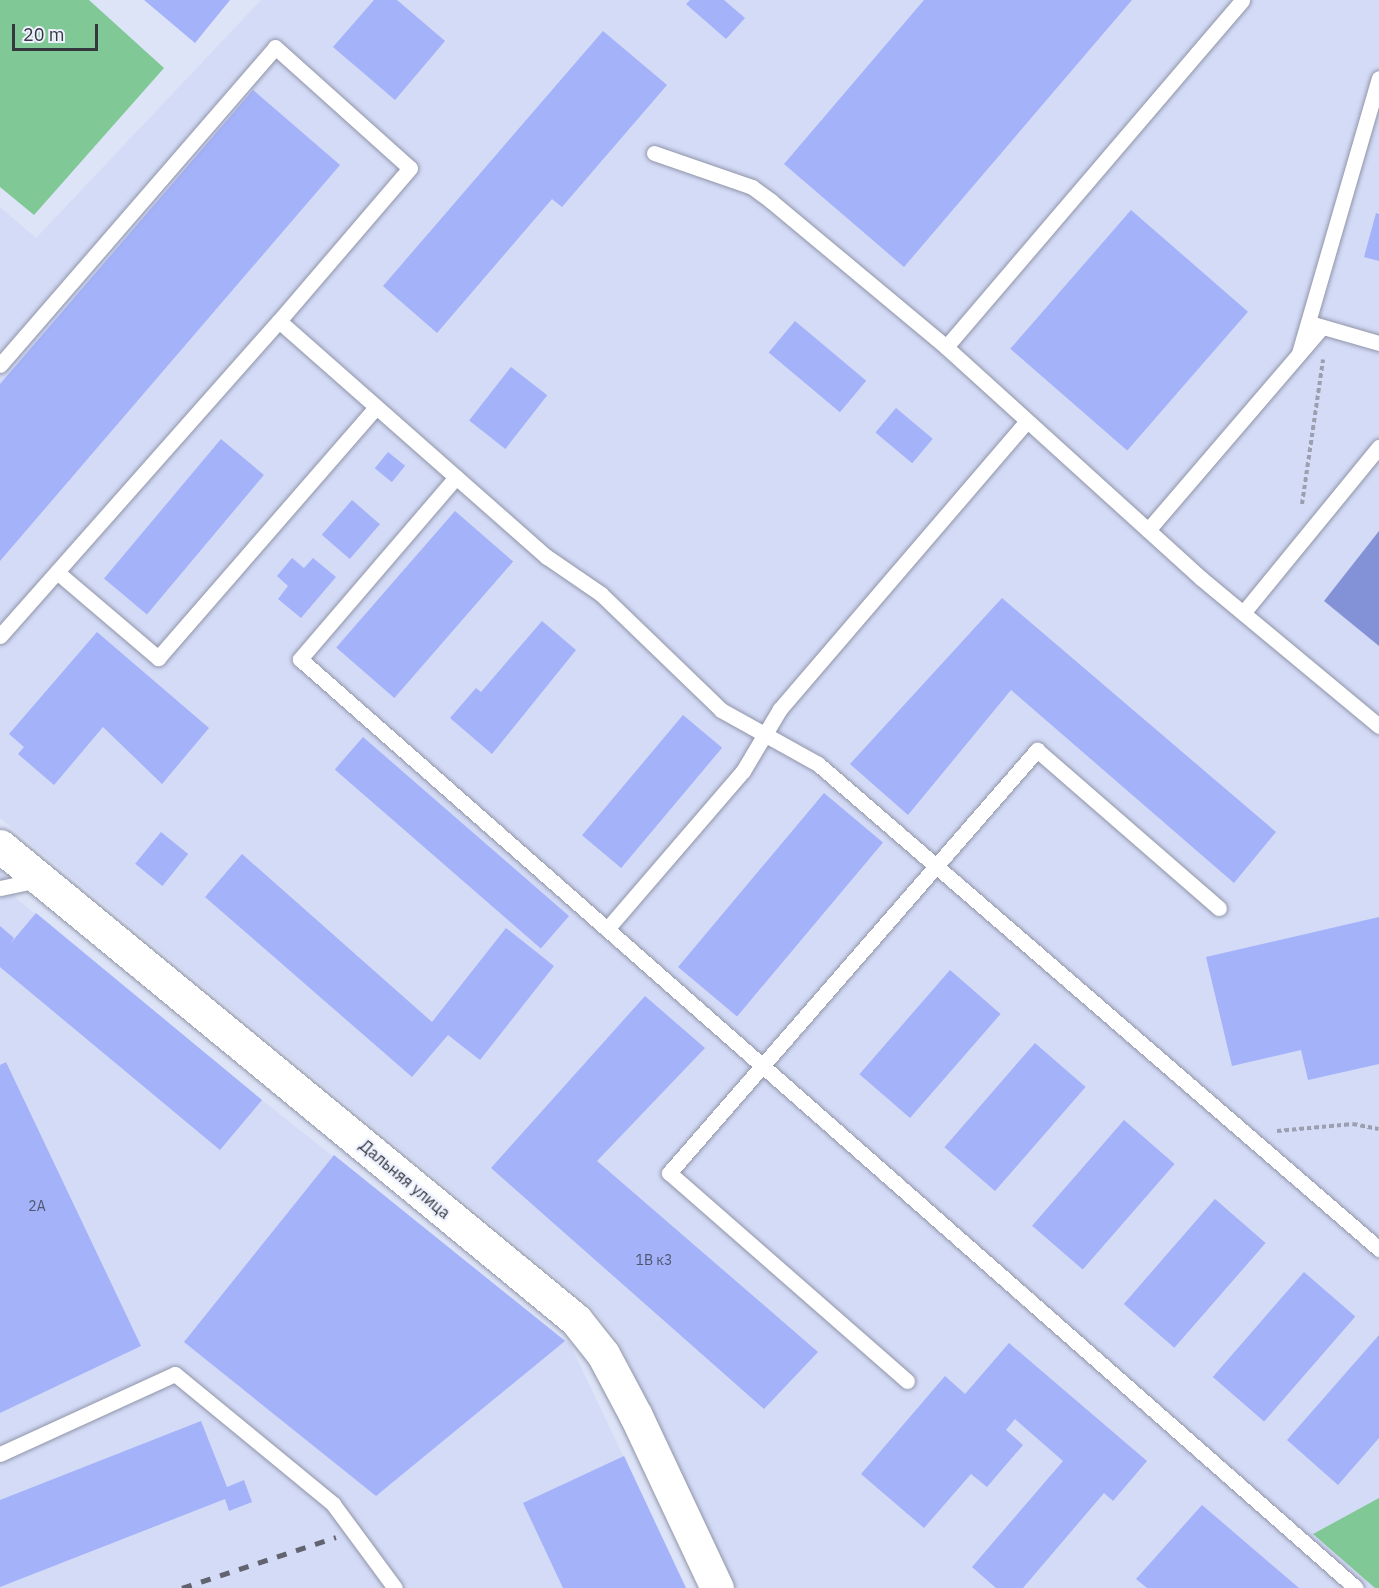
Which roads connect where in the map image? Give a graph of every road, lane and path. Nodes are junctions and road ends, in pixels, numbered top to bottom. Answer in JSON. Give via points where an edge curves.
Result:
{"nodes":[{"id":1,"x":1242,"y":0,"type":"edge"},
{"id":2,"x":1379,"y":78,"type":"edge"},
{"id":3,"x":654,"y":153,"type":"dead end"},
{"id":4,"x":279,"y":321,"type":"junction"},
{"id":5,"x":1315,"y":325,"type":"junction"},
{"id":6,"x":1379,"y":343,"type":"edge"},
{"id":7,"x":946,"y":347,"type":"junction"},
{"id":8,"x":0,"y":365,"type":"edge"},
{"id":9,"x":376,"y":407,"type":"junction"},
{"id":10,"x":1027,"y":421,"type":"junction"},
{"id":11,"x":1379,"y":447,"type":"edge"},
{"id":12,"x":456,"y":477,"type":"junction"},
{"id":13,"x":1148,"y":530,"type":"junction"},
{"id":14,"x":1295,"y":550,"type":"junction"},
{"id":15,"x":57,"y":572,"type":"junction"},
{"id":16,"x":1243,"y":613,"type":"junction"},
{"id":17,"x":0,"y":636,"type":"edge"},
{"id":18,"x":1379,"y":726,"type":"edge"},
{"id":19,"x":764,"y":735,"type":"junction"},
{"id":20,"x":0,"y":846,"type":"edge"},
{"id":21,"x":938,"y":865,"type":"junction"},
{"id":22,"x":41,"y":879,"type":"junction"},
{"id":23,"x":0,"y":888,"type":"edge"},
{"id":24,"x":1219,"y":908,"type":"dead end"},
{"id":25,"x":607,"y":929,"type":"junction"},
{"id":26,"x":762,"y":1066,"type":"junction"},
{"id":27,"x":1379,"y":1129,"type":"edge"},
{"id":28,"x":1246,"y":1133,"type":"junction"},
{"id":29,"x":1379,"y":1249,"type":"edge"},
{"id":30,"x":908,"y":1381,"type":"dead end"},
{"id":31,"x":0,"y":1454,"type":"edge"},
{"id":32,"x":395,"y":1588,"type":"edge"},
{"id":33,"x":717,"y":1588,"type":"edge"},
{"id":34,"x":1356,"y":1588,"type":"edge"}],
"edges":[{"from":1,"to":7,"type":"lane"},
{"from":2,"to":5,"type":"lane"},
{"from":3,"to":7,"type":"lane","via":[[752,187]]},
{"from":4,"to":8,"type":"lane","via":[[410,168],[275,47]]},
{"from":4,"to":9,"type":"lane"},
{"from":4,"to":15,"type":"lane"},
{"from":5,"to":6,"type":"lane"},
{"from":5,"to":13,"type":"lane","via":[[1299,353]]},
{"from":5,"to":14,"type":"path","via":[[1323,370]]},
{"from":7,"to":10,"type":"lane"},
{"from":9,"to":12,"type":"lane"},
{"from":9,"to":15,"type":"lane","via":[[158,658]]},
{"from":10,"to":13,"type":"lane"},
{"from":10,"to":19,"type":"lane","via":[[780,709]]},
{"from":11,"to":14,"type":"lane"},
{"from":12,"to":19,"type":"lane","via":[[547,557],[601,594],[721,710]]},
{"from":12,"to":25,"type":"lane","via":[[300,659]]},
{"from":13,"to":16,"type":"lane"},
{"from":14,"to":16,"type":"lane"},
{"from":15,"to":17,"type":"lane"},
{"from":16,"to":18,"type":"lane"},
{"from":19,"to":21,"type":"lane","via":[[818,764]]},
{"from":19,"to":25,"type":"lane","via":[[743,771]]},
{"from":20,"to":22,"type":"street","name":"Дальняя улица"},
{"from":21,"to":24,"type":"lane","via":[[1038,750]]},
{"from":21,"to":26,"type":"lane"},
{"from":21,"to":28,"type":"lane"},
{"from":22,"to":23,"type":"lane"},
{"from":22,"to":33,"type":"street","name":"Дальняя улица","via":[[576,1320],[603,1354]]},
{"from":25,"to":26,"type":"lane"},
{"from":26,"to":30,"type":"lane","via":[[669,1173]]},
{"from":26,"to":34,"type":"lane"},
{"from":27,"to":28,"type":"path","via":[[1353,1124]]},
{"from":28,"to":29,"type":"lane"},
{"from":31,"to":32,"type":"lane","via":[[175,1374],[333,1504]]}]}
